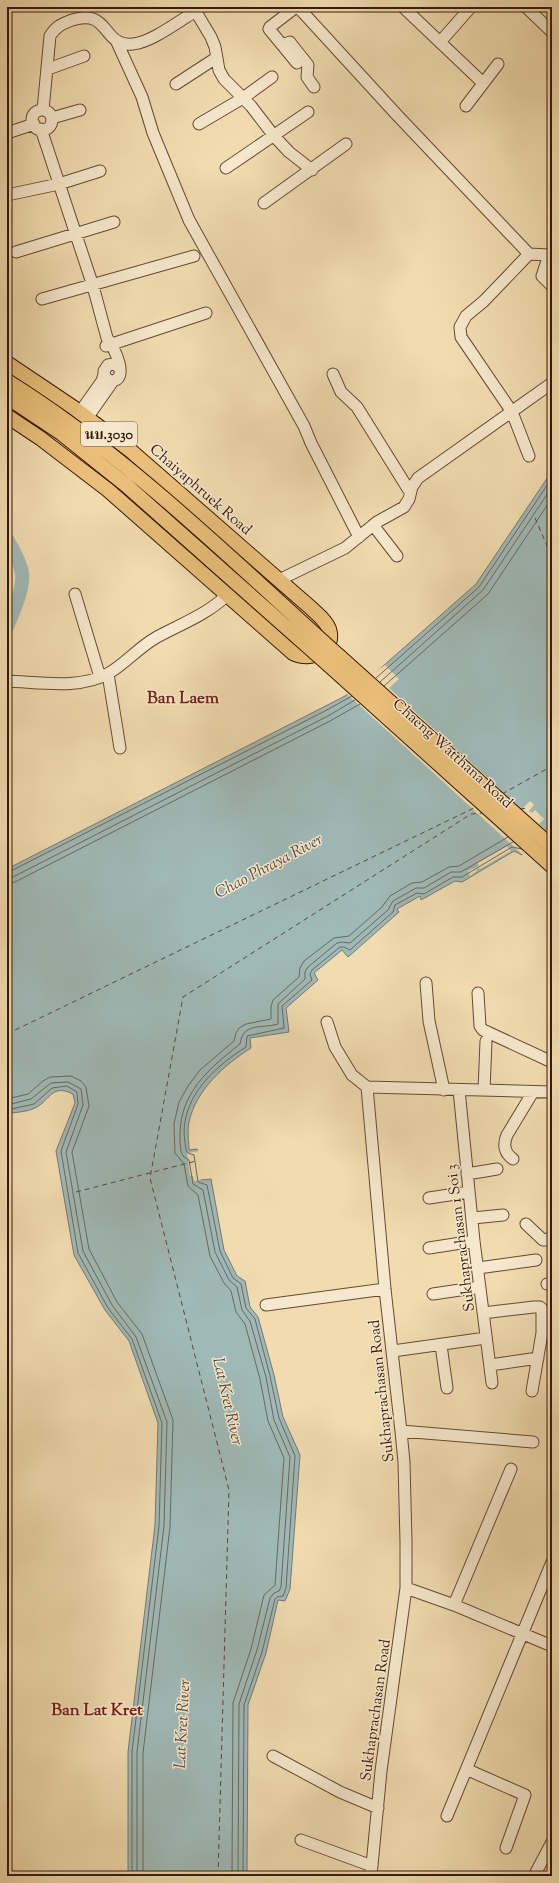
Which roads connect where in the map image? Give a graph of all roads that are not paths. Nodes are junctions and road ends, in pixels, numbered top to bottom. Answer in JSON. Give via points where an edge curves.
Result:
{"nodes":[{"id":1,"x":297,"y":7,"type":"edge"},
{"id":2,"x":471,"y":7,"type":"edge"},
{"id":3,"x":526,"y":7,"type":"edge"},
{"id":4,"x":406,"y":8,"type":"edge"},
{"id":5,"x":195,"y":9,"type":"edge"},
{"id":6,"x":552,"y":32,"type":"edge"},
{"id":7,"x":116,"y":40,"type":"junction"},
{"id":8,"x":440,"y":42,"type":"junction"},
{"id":9,"x":282,"y":45,"type":"junction"},
{"id":10,"x":84,"y":56,"type":"dead end"},
{"id":11,"x":216,"y":58,"type":"junction"},
{"id":12,"x":297,"y":63,"type":"dead end"},
{"id":13,"x":498,"y":64,"type":"dead end"},
{"id":14,"x":48,"y":69,"type":"junction"},
{"id":15,"x":272,"y":77,"type":"dead end"},
{"id":16,"x":483,"y":83,"type":"junction"},
{"id":17,"x":176,"y":84,"type":"dead end"},
{"id":18,"x":314,"y":87,"type":"dead end"},
{"id":19,"x":243,"y":98,"type":"junction"},
{"id":20,"x":466,"y":106,"type":"dead end"},
{"id":21,"x":43,"y":110,"type":"junction"},
{"id":22,"x":80,"y":110,"type":"dead end"},
{"id":23,"x":308,"y":112,"type":"dead end"},
{"id":24,"x":52,"y":118,"type":"junction"},
{"id":25,"x":199,"y":124,"type":"dead end"},
{"id":26,"x":37,"y":126,"type":"junction"},
{"id":27,"x":7,"y":133,"type":"edge"},
{"id":28,"x":274,"y":136,"type":"junction"},
{"id":29,"x":346,"y":144,"type":"dead end"},
{"id":30,"x":226,"y":168,"type":"dead end"},
{"id":31,"x":312,"y":170,"type":"junction"},
{"id":32,"x":100,"y":171,"type":"dead end"},
{"id":33,"x":59,"y":184,"type":"junction"},
{"id":34,"x":7,"y":195,"type":"edge"},
{"id":35,"x":264,"y":203,"type":"dead end"},
{"id":36,"x":114,"y":222,"type":"dead end"},
{"id":37,"x":76,"y":234,"type":"junction"},
{"id":38,"x":16,"y":252,"type":"dead end"},
{"id":39,"x":529,"y":254,"type":"junction"},
{"id":40,"x":550,"y":254,"type":"edge"},
{"id":41,"x":194,"y":256,"type":"dead end"},
{"id":42,"x":93,"y":286,"type":"junction"},
{"id":43,"x":552,"y":286,"type":"edge"},
{"id":44,"x":42,"y":299,"type":"dead end"},
{"id":45,"x":206,"y":313,"type":"dead end"},
{"id":46,"x":109,"y":342,"type":"junction"},
{"id":47,"x":7,"y":363,"type":"edge"},
{"id":48,"x":120,"y":368,"type":"junction"},
{"id":49,"x":106,"y":370,"type":"junction"},
{"id":50,"x":333,"y":374,"type":"dead end"},
{"id":51,"x":7,"y":381,"type":"edge"},
{"id":52,"x":113,"y":381,"type":"junction"},
{"id":53,"x":552,"y":383,"type":"edge"},
{"id":54,"x":7,"y":397,"type":"edge"},
{"id":55,"x":512,"y":412,"type":"junction"},
{"id":56,"x":84,"y":415,"type":"junction"},
{"id":57,"x":7,"y":416,"type":"edge"},
{"id":58,"x":131,"y":451,"type":"junction"},
{"id":59,"x":529,"y":456,"type":"dead end"},
{"id":60,"x":108,"y":490,"type":"junction"},
{"id":61,"x":410,"y":492,"type":"junction"},
{"id":62,"x":373,"y":525,"type":"junction"},
{"id":63,"x":359,"y":538,"type":"junction"},
{"id":64,"x":397,"y":556,"type":"dead end"},
{"id":65,"x":279,"y":580,"type":"junction"},
{"id":66,"x":75,"y":594,"type":"dead end"},
{"id":67,"x":227,"y":595,"type":"junction"},
{"id":68,"x":335,"y":661,"type":"junction"},
{"id":69,"x":104,"y":676,"type":"junction"},
{"id":70,"x":7,"y":681,"type":"edge"},
{"id":71,"x":120,"y":748,"type":"dead end"},
{"id":72,"x":552,"y":847,"type":"edge"},
{"id":73,"x":552,"y":866,"type":"edge"},
{"id":74,"x":426,"y":983,"type":"dead end"},
{"id":75,"x":478,"y":993,"type":"dead end"},
{"id":76,"x":327,"y":1022,"type":"dead end"},
{"id":77,"x":486,"y":1041,"type":"dead end"},
{"id":78,"x":552,"y":1062,"type":"edge"},
{"id":79,"x":367,"y":1087,"type":"junction"},
{"id":80,"x":444,"y":1090,"type":"junction"},
{"id":81,"x":459,"y":1090,"type":"junction"},
{"id":82,"x":484,"y":1090,"type":"junction"},
{"id":83,"x":533,"y":1092,"type":"junction"},
{"id":84,"x":552,"y":1092,"type":"edge"},
{"id":85,"x":513,"y":1159,"type":"dead end"},
{"id":86,"x":497,"y":1169,"type":"dead end"},
{"id":87,"x":467,"y":1174,"type":"junction"},
{"id":88,"x":470,"y":1192,"type":"junction"},
{"id":89,"x":429,"y":1198,"type":"dead end"},
{"id":90,"x":503,"y":1216,"type":"dead end"},
{"id":91,"x":473,"y":1218,"type":"junction"},
{"id":92,"x":526,"y":1224,"type":"dead end"},
{"id":93,"x":552,"y":1236,"type":"edge"},
{"id":94,"x":474,"y":1241,"type":"junction"},
{"id":95,"x":429,"y":1248,"type":"dead end"},
{"id":96,"x":536,"y":1260,"type":"dead end"},
{"id":97,"x":478,"y":1268,"type":"junction"},
{"id":98,"x":480,"y":1288,"type":"junction"},
{"id":99,"x":385,"y":1289,"type":"junction"},
{"id":100,"x":434,"y":1294,"type":"dead end"},
{"id":101,"x":266,"y":1305,"type":"dead end"},
{"id":102,"x":484,"y":1313,"type":"junction"},
{"id":103,"x":486,"y":1338,"type":"junction"},
{"id":104,"x":441,"y":1345,"type":"junction"},
{"id":105,"x":393,"y":1352,"type":"junction"},
{"id":106,"x":538,"y":1358,"type":"junction"},
{"id":107,"x":490,"y":1365,"type":"junction"},
{"id":108,"x":492,"y":1384,"type":"dead end"},
{"id":109,"x":447,"y":1388,"type":"dead end"},
{"id":110,"x":532,"y":1391,"type":"dead end"},
{"id":111,"x":401,"y":1431,"type":"junction"},
{"id":112,"x":533,"y":1442,"type":"dead end"},
{"id":113,"x":511,"y":1470,"type":"dead end"},
{"id":114,"x":552,"y":1562,"type":"edge"},
{"id":115,"x":406,"y":1588,"type":"junction"},
{"id":116,"x":454,"y":1605,"type":"junction"},
{"id":117,"x":523,"y":1633,"type":"junction"},
{"id":118,"x":552,"y":1646,"type":"edge"},
{"id":119,"x":273,"y":1756,"type":"dead end"},
{"id":120,"x":468,"y":1770,"type":"junction"},
{"id":121,"x":378,"y":1808,"type":"junction"},
{"id":122,"x":448,"y":1816,"type":"dead end"},
{"id":123,"x":301,"y":1840,"type":"dead end"},
{"id":124,"x":552,"y":1842,"type":"edge"},
{"id":125,"x":506,"y":1848,"type":"dead end"},
{"id":126,"x":372,"y":1873,"type":"edge"},
{"id":127,"x":534,"y":1876,"type":"edge"}],
"edges":[{"from":1,"to":9,"type":"street","via":[[269,29]]},
{"from":1,"to":39,"type":"street"},
{"from":2,"to":8,"type":"street"},
{"from":3,"to":6,"type":"street"},
{"from":4,"to":8,"type":"street"},
{"from":5,"to":7,"type":"street","via":[[148,39],[134,44],[124,44]]},
{"from":5,"to":11,"type":"street","via":[[211,37]]},
{"from":7,"to":14,"type":"street","via":[[98,21],[90,17],[64,23],[55,28],[50,36]]},
{"from":7,"to":63,"type":"street","via":[[142,97],[153,133],[189,220],[304,426]]},
{"from":8,"to":16,"type":"street"},
{"from":9,"to":12,"type":"street"},
{"from":9,"to":18,"type":"street","via":[[290,42],[308,65],[307,78]]},
{"from":10,"to":14,"type":"street"},
{"from":11,"to":17,"type":"street"},
{"from":11,"to":19,"type":"street","via":[[224,79]]},
{"from":13,"to":16,"type":"street"},
{"from":14,"to":21,"type":"street"},
{"from":15,"to":19,"type":"street"},
{"from":16,"to":20,"type":"street"},
{"from":19,"to":25,"type":"street"},
{"from":19,"to":28,"type":"street"},
{"from":21,"to":24,"type":"street","via":[[49,112]]},
{"from":21,"to":26,"type":"street","via":[[34,114]]},
{"from":22,"to":24,"type":"street"},
{"from":23,"to":28,"type":"street"},
{"from":24,"to":26,"type":"street","via":[[48,127]]},
{"from":26,"to":27,"type":"street"},
{"from":26,"to":33,"type":"street"},
{"from":28,"to":30,"type":"street"},
{"from":28,"to":31,"type":"street"},
{"from":29,"to":31,"type":"street"},
{"from":31,"to":35,"type":"street"},
{"from":32,"to":33,"type":"street"},
{"from":33,"to":34,"type":"street"},
{"from":33,"to":37,"type":"street"},
{"from":36,"to":37,"type":"street"},
{"from":37,"to":38,"type":"street"},
{"from":37,"to":42,"type":"street"},
{"from":39,"to":40,"type":"street"},
{"from":39,"to":55,"type":"street","via":[[466,316],[460,327],[461,337]]},
{"from":40,"to":43,"type":"street","via":[[542,276]]},
{"from":41,"to":42,"type":"street"},
{"from":42,"to":44,"type":"street"},
{"from":42,"to":46,"type":"street"},
{"from":45,"to":46,"type":"street"},
{"from":46,"to":48,"type":"street"},
{"from":46,"to":49,"type":"street"},
{"from":47,"to":56,"type":"main road","name":"Chaiyaphruek Road","number":"นบ.3030"},
{"from":48,"to":49,"type":"street","via":[[114,364]]},
{"from":48,"to":52,"type":"street","via":[[119,378]]},
{"from":49,"to":52,"type":"street","via":[[107,380]]},
{"from":49,"to":56,"type":"street"},
{"from":50,"to":61,"type":"street","via":[[341,392],[357,407]]},
{"from":51,"to":68,"type":"main road","bridge":true,"via":[[69,422],[132,472]]},
{"from":52,"to":56,"type":"street"},
{"from":53,"to":55,"type":"street"},
{"from":54,"to":68,"type":"main road","bridge":true,"via":[[61,433],[126,485]]},
{"from":55,"to":59,"type":"street"},
{"from":55,"to":61,"type":"street","via":[[418,478]]},
{"from":56,"to":58,"type":"main road","name":"Chaiyaphruek Road","number":"นบ.3030"},
{"from":57,"to":60,"type":"main road","name":"Chaiyaphruek Road","number":"นบ.3030","via":[[52,446]]},
{"from":58,"to":60,"type":"main road","via":[[114,445],[98,457],[98,477]]},
{"from":58,"to":65,"type":"main road","name":"Chaiyaphruek Road","number":"นบ.3030"},
{"from":60,"to":67,"type":"main road","name":"Chaiyaphruek Road","number":"นบ.3030"},
{"from":61,"to":62,"type":"street","via":[[404,507]]},
{"from":62,"to":63,"type":"street"},
{"from":62,"to":64,"type":"street"},
{"from":63,"to":65,"type":"street","via":[[340,551]]},
{"from":65,"to":67,"type":"main road","name":"Chaiyaphruek Road","number":"นบ.3030","via":[[327,624],[329,642],[323,651],[313,657],[305,658],[293,653]]},
{"from":66,"to":69,"type":"street"},
{"from":67,"to":69,"type":"street","via":[[212,608],[147,643]]},
{"from":68,"to":72,"type":"main road","name":"Chaeng Watthana Road"},
{"from":68,"to":73,"type":"main road","name":"Chaeng Watthana Road"},
{"from":69,"to":70,"type":"street","via":[[84,682]]},
{"from":69,"to":71,"type":"street"},
{"from":74,"to":80,"type":"street","via":[[429,1021]]},
{"from":75,"to":78,"type":"street","via":[[480,1026],[483,1030]]},
{"from":76,"to":79,"type":"street","via":[[336,1047],[352,1075]]},
{"from":77,"to":82,"type":"street"},
{"from":79,"to":80,"type":"street"},
{"from":79,"to":99,"type":"street","name":"Sukhaprachasan Road"},
{"from":80,"to":81,"type":"street"},
{"from":81,"to":82,"type":"street"},
{"from":81,"to":87,"type":"street","name":"Sukhaprachasan 1 Soi 3"},
{"from":82,"to":83,"type":"street"},
{"from":83,"to":84,"type":"street"},
{"from":83,"to":85,"type":"street","via":[[504,1142],[508,1156]]},
{"from":86,"to":87,"type":"street"},
{"from":87,"to":88,"type":"street","name":"Sukhaprachasan 1 Soi 3"},
{"from":88,"to":89,"type":"street"},
{"from":88,"to":91,"type":"street","name":"Sukhaprachasan 1 Soi 3"},
{"from":90,"to":91,"type":"street"},
{"from":91,"to":94,"type":"street","name":"Sukhaprachasan 1 Soi 3"},
{"from":92,"to":93,"type":"street","via":[[543,1240]]},
{"from":94,"to":95,"type":"street"},
{"from":94,"to":97,"type":"street","name":"Sukhaprachasan 1 Soi 3"},
{"from":96,"to":97,"type":"street"},
{"from":97,"to":98,"type":"street","name":"Sukhaprachasan 1 Soi 3"},
{"from":98,"to":100,"type":"street"},
{"from":98,"to":102,"type":"street","name":"Sukhaprachasan 1 Soi 3"},
{"from":99,"to":101,"type":"street"},
{"from":99,"to":105,"type":"street","name":"Sukhaprachasan Road"},
{"from":102,"to":103,"type":"street","name":"Sukhaprachasan 1 Soi 3"},
{"from":102,"to":106,"type":"street","via":[[540,1307],[542,1333]]},
{"from":103,"to":104,"type":"street"},
{"from":103,"to":107,"type":"street","name":"Sukhaprachasan 1 Soi 3"},
{"from":104,"to":105,"type":"street"},
{"from":104,"to":109,"type":"street"},
{"from":105,"to":111,"type":"street","name":"Sukhaprachasan Road"},
{"from":106,"to":107,"type":"street"},
{"from":106,"to":110,"type":"street"},
{"from":107,"to":108,"type":"street","name":"Sukhaprachasan 1 Soi 3"},
{"from":111,"to":112,"type":"street"},
{"from":111,"to":115,"type":"street","name":"Sukhaprachasan Road"},
{"from":113,"to":116,"type":"street"},
{"from":114,"to":117,"type":"street"},
{"from":115,"to":116,"type":"street"},
{"from":115,"to":121,"type":"street","name":"Sukhaprachasan Road"},
{"from":116,"to":117,"type":"street"},
{"from":117,"to":118,"type":"street"},
{"from":117,"to":120,"type":"street"},
{"from":119,"to":121,"type":"street","via":[[340,1792]]},
{"from":120,"to":122,"type":"street"},
{"from":120,"to":125,"type":"street","via":[[526,1795]]},
{"from":121,"to":126,"type":"street","name":"Sukhaprachasan Road"},
{"from":123,"to":126,"type":"street"},
{"from":124,"to":127,"type":"street"}]}
